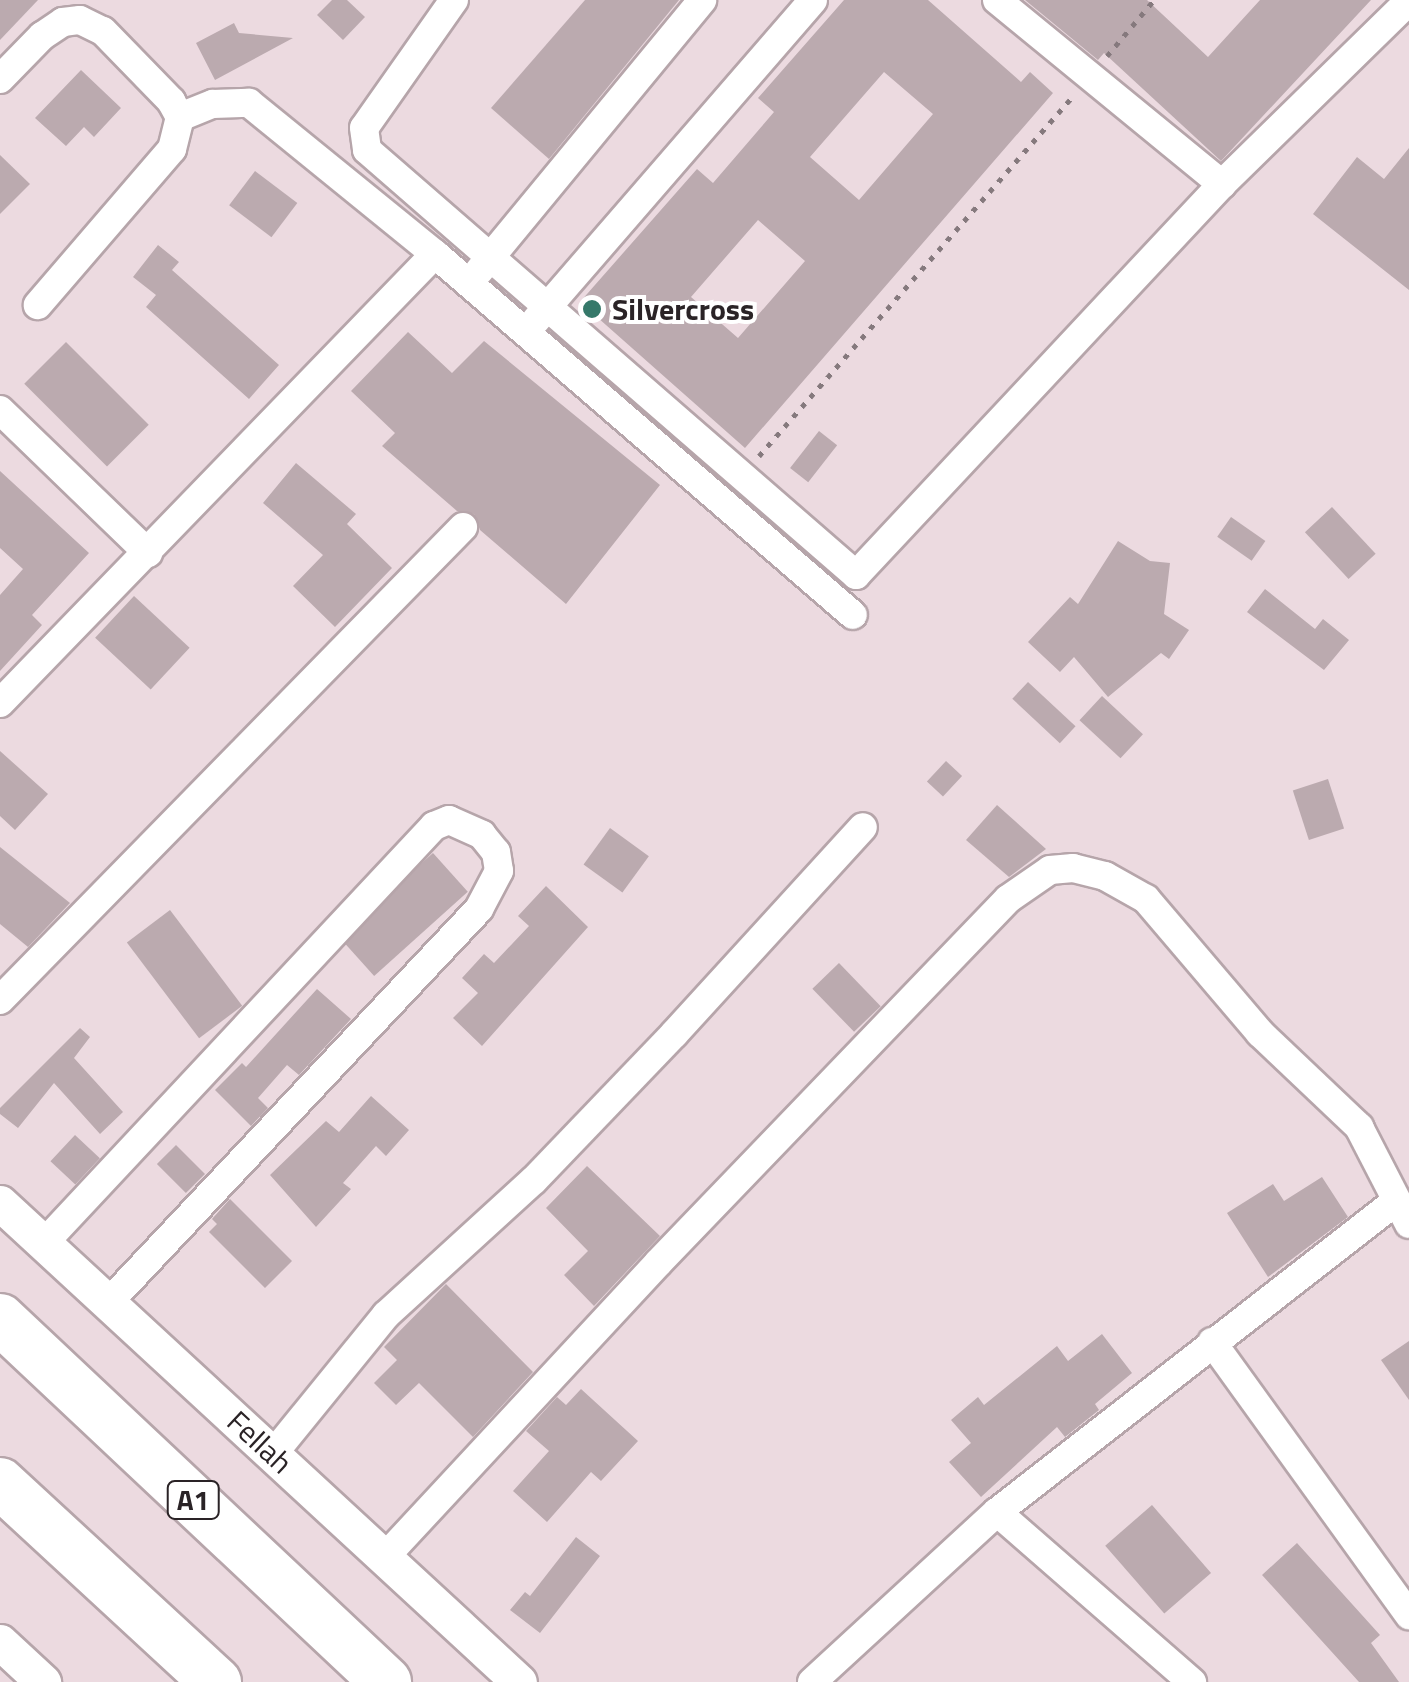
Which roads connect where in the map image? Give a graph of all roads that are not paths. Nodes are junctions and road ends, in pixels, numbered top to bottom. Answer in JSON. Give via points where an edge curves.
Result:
{"nodes":[{"id":1,"x":454,"y":0,"type":"edge"},
{"id":2,"x":702,"y":0,"type":"edge"},
{"id":3,"x":813,"y":0,"type":"edge"},
{"id":4,"x":997,"y":0,"type":"edge"},
{"id":5,"x":1409,"y":1,"type":"edge"},
{"id":6,"x":0,"y":80,"type":"edge"},
{"id":7,"x":180,"y":117,"type":"junction"},
{"id":8,"x":1222,"y":184,"type":"junction"},
{"id":9,"x":435,"y":254,"type":"junction"},
{"id":10,"x":489,"y":259,"type":"junction"},
{"id":11,"x":469,"y":284,"type":"junction"},
{"id":12,"x":38,"y":305,"type":"dead end"},
{"id":13,"x":547,"y":308,"type":"junction"},
{"id":14,"x":526,"y":332,"type":"junction"},
{"id":15,"x":0,"y":410,"type":"edge"},
{"id":16,"x":463,"y":526,"type":"dead end"},
{"id":17,"x":148,"y":553,"type":"junction"},
{"id":18,"x":853,"y":615,"type":"dead end"},
{"id":19,"x":0,"y":704,"type":"edge"},
{"id":20,"x":863,"y":827,"type":"dead end"},
{"id":21,"x":2,"y":993,"type":"edge"},
{"id":22,"x":0,"y":1203,"type":"edge"},
{"id":23,"x":1402,"y":1213,"type":"edge"},
{"id":24,"x":44,"y":1243,"type":"junction"},
{"id":25,"x":108,"y":1303,"type":"junction"},
{"id":26,"x":0,"y":1319,"type":"edge"},
{"id":27,"x":1212,"y":1342,"type":"junction"},
{"id":28,"x":272,"y":1454,"type":"junction"},
{"id":29,"x":0,"y":1483,"type":"edge"},
{"id":30,"x":997,"y":1512,"type":"junction"},
{"id":31,"x":384,"y":1558,"type":"junction"},
{"id":32,"x":1409,"y":1614,"type":"edge"},
{"id":33,"x":0,"y":1642,"type":"edge"},
{"id":34,"x":43,"y":1682,"type":"edge"},
{"id":35,"x":216,"y":1682,"type":"edge"},
{"id":36,"x":386,"y":1682,"type":"edge"},
{"id":37,"x":519,"y":1682,"type":"edge"},
{"id":38,"x":812,"y":1682,"type":"edge"},
{"id":39,"x":1192,"y":1682,"type":"edge"}],
"edges":[{"from":1,"to":10,"type":"street","via":[[364,128],[367,150]]},
{"from":2,"to":10,"type":"street"},
{"from":3,"to":13,"type":"street"},
{"from":4,"to":8,"type":"street"},
{"from":5,"to":8,"type":"street"},
{"from":6,"to":7,"type":"street","via":[[42,36],[80,20],[103,31]]},
{"from":7,"to":9,"type":"street","via":[[213,104],[249,103]]},
{"from":7,"to":12,"type":"street","via":[[172,150]]},
{"from":8,"to":13,"type":"street","via":[[856,576]]},
{"from":9,"to":11,"type":"street"},
{"from":9,"to":17,"type":"street"},
{"from":10,"to":11,"type":"street"},
{"from":10,"to":13,"type":"street"},
{"from":11,"to":14,"type":"street"},
{"from":13,"to":14,"type":"street"},
{"from":14,"to":18,"type":"street"},
{"from":15,"to":17,"type":"street"},
{"from":16,"to":21,"type":"street"},
{"from":17,"to":19,"type":"street"},
{"from":20,"to":28,"type":"street","via":[[546,1166],[386,1315]]},
{"from":22,"to":24,"type":"street","name":"Fellah"},
{"from":23,"to":27,"type":"street"},
{"from":23,"to":31,"type":"street","via":[[1359,1127],[1260,1032],[1146,899],[1105,876],[1050,870],[1008,900]]},
{"from":24,"to":25,"type":"street","name":"Fellah"},
{"from":24,"to":25,"type":"street","via":[[434,826],[449,820],[482,835],[496,852],[499,871],[479,909]]},
{"from":25,"to":28,"type":"street","name":"Fellah"},
{"from":26,"to":36,"type":"highway","number":"A1"},
{"from":27,"to":30,"type":"street"},
{"from":27,"to":32,"type":"street"},
{"from":28,"to":31,"type":"street","name":"Fellah"},
{"from":29,"to":35,"type":"highway"},
{"from":30,"to":38,"type":"street"},
{"from":30,"to":39,"type":"street"},
{"from":31,"to":37,"type":"street","name":"Fellah"},
{"from":33,"to":34,"type":"street"}]}
